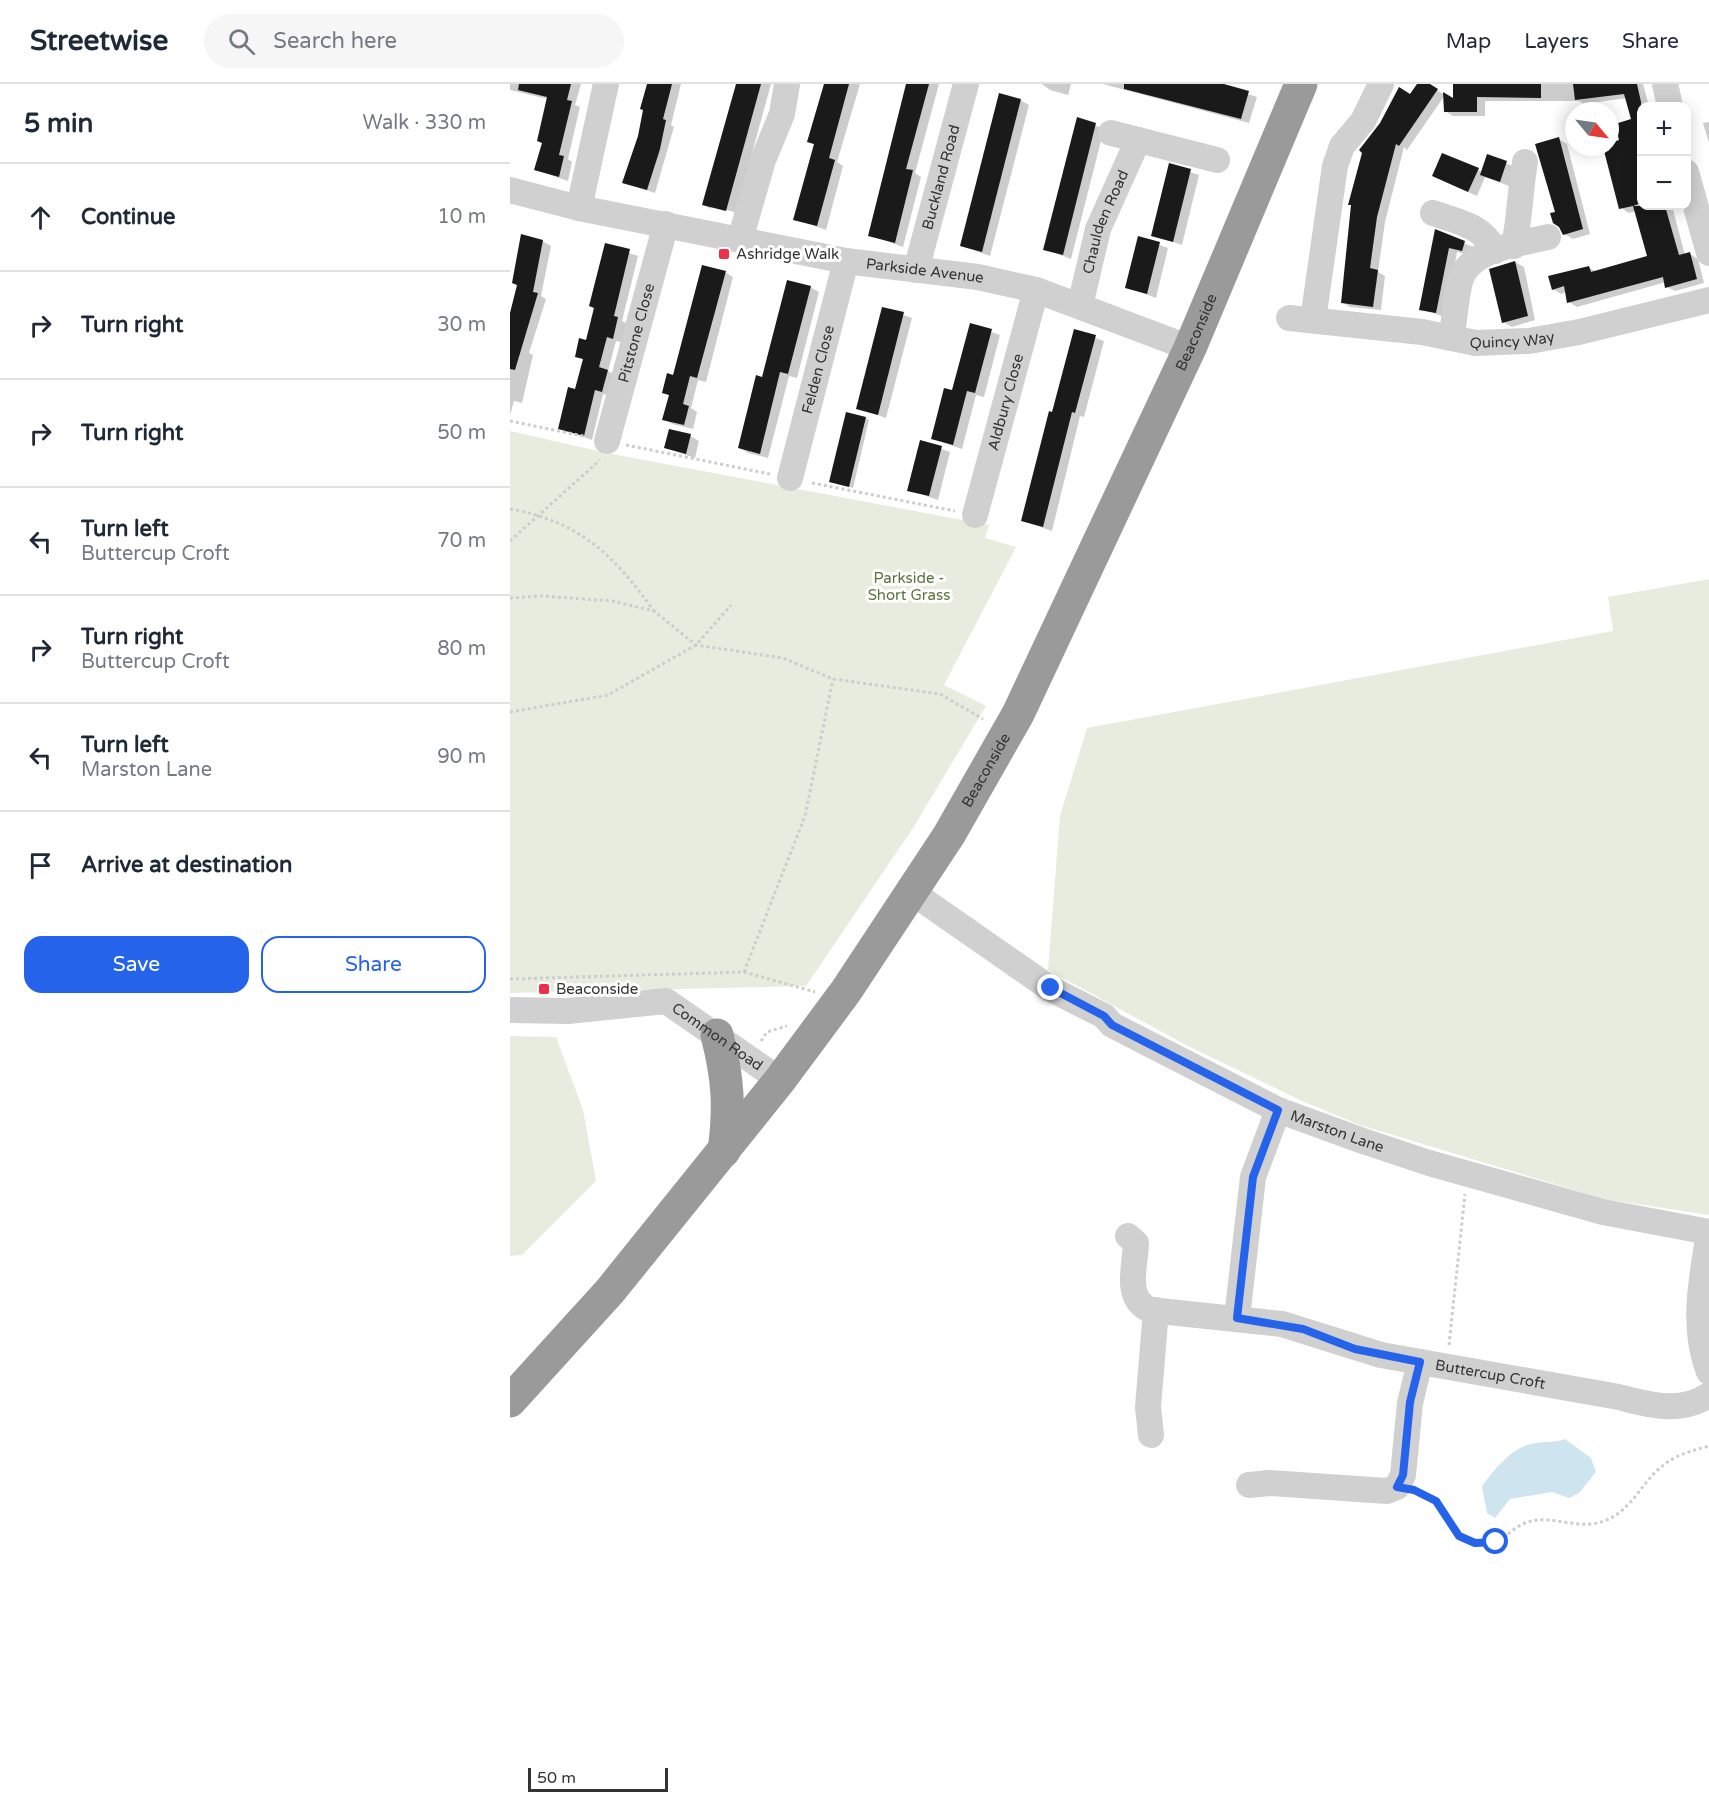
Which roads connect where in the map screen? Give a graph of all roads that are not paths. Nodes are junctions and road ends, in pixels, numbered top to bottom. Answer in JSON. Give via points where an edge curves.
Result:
{"nodes":[{"id":1,"x":606,"y":84,"type":"edge"},
{"id":2,"x":787,"y":84,"type":"edge"},
{"id":3,"x":966,"y":84,"type":"edge"},
{"id":4,"x":1301,"y":84,"type":"edge"},
{"id":5,"x":1381,"y":84,"type":"edge"},
{"id":6,"x":1665,"y":84,"type":"edge"},
{"id":7,"x":1670,"y":102,"type":"edge"},
{"id":8,"x":1111,"y":133,"type":"dead end"},
{"id":9,"x":1138,"y":140,"type":"junction"},
{"id":10,"x":1217,"y":160,"type":"dead end"},
{"id":11,"x":1525,"y":162,"type":"dead end"},
{"id":12,"x":510,"y":190,"type":"edge"},
{"id":13,"x":1691,"y":190,"type":"edge"},
{"id":14,"x":579,"y":208,"type":"junction"},
{"id":15,"x":1433,"y":213,"type":"dead end"},
{"id":16,"x":1495,"y":218,"type":"dead end"},
{"id":17,"x":666,"y":225,"type":"junction"},
{"id":18,"x":1548,"y":237,"type":"dead end"},
{"id":19,"x":740,"y":240,"type":"junction"},
{"id":20,"x":1504,"y":248,"type":"junction"},
{"id":21,"x":1709,"y":253,"type":"edge"},
{"id":22,"x":846,"y":261,"type":"junction"},
{"id":23,"x":916,"y":270,"type":"junction"},
{"id":24,"x":1036,"y":290,"type":"junction"},
{"id":25,"x":1709,"y":300,"type":"edge"},
{"id":26,"x":1080,"y":306,"type":"junction"},
{"id":27,"x":1451,"y":338,"type":"junction"},
{"id":28,"x":1191,"y":348,"type":"junction"},
{"id":29,"x":607,"y":447,"type":"road end"},
{"id":30,"x":790,"y":478,"type":"road end"},
{"id":31,"x":975,"y":515,"type":"road end"},
{"id":32,"x":913,"y":893,"type":"junction"},
{"id":33,"x":510,"y":1010,"type":"edge"},
{"id":34,"x":717,"y":1035,"type":"junction"},
{"id":35,"x":780,"y":1080,"type":"junction"},
{"id":36,"x":1278,"y":1110,"type":"junction"},
{"id":37,"x":724,"y":1150,"type":"junction"},
{"id":38,"x":1709,"y":1232,"type":"edge"},
{"id":39,"x":1128,"y":1236,"type":"dead end"},
{"id":40,"x":1153,"y":1310,"type":"junction"},
{"id":41,"x":1237,"y":1318,"type":"junction"},
{"id":42,"x":1420,"y":1362,"type":"junction"},
{"id":43,"x":1709,"y":1372,"type":"edge"},
{"id":44,"x":1709,"y":1395,"type":"edge"},
{"id":45,"x":510,"y":1401,"type":"edge"},
{"id":46,"x":1151,"y":1435,"type":"dead end"},
{"id":47,"x":1249,"y":1485,"type":"dead end"}],
"edges":[{"from":1,"to":14,"type":"street"},
{"from":2,"to":19,"type":"street","via":[[782,114],[763,160]]},
{"from":3,"to":23,"type":"street","name":"Buckland Road"},
{"from":4,"to":28,"type":"highway","name":"Beaconside"},
{"from":5,"to":27,"type":"street","name":"Quincy Way","via":[[1362,121],[1342,146],[1335,166],[1324,230],[1301,319]]},
{"from":6,"to":7,"type":"street"},
{"from":8,"to":9,"type":"street"},
{"from":9,"to":10,"type":"street"},
{"from":9,"to":26,"type":"street","name":"Chaulden Road","via":[[1098,230]]},
{"from":11,"to":20,"type":"street","via":[[1519,193],[1520,221]]},
{"from":12,"to":14,"type":"street","name":"Parkside Avenue"},
{"from":13,"to":21,"type":"street"},
{"from":14,"to":17,"type":"street","name":"Parkside Avenue"},
{"from":15,"to":20,"type":"street","via":[[1475,228]]},
{"from":16,"to":20,"type":"street"},
{"from":17,"to":19,"type":"street","name":"Parkside Avenue"},
{"from":17,"to":29,"type":"street","name":"Pitstone Close"},
{"from":18,"to":20,"type":"street"},
{"from":19,"to":22,"type":"street","name":"Parkside Avenue"},
{"from":20,"to":27,"type":"street","via":[[1485,254],[1466,267]]},
{"from":22,"to":23,"type":"street","name":"Parkside Avenue"},
{"from":22,"to":30,"type":"street","name":"Felden Close"},
{"from":23,"to":24,"type":"street","name":"Parkside Avenue","via":[[978,276]]},
{"from":24,"to":26,"type":"street","name":"Parkside Avenue"},
{"from":24,"to":31,"type":"street","name":"Aldbury Close"},
{"from":25,"to":27,"type":"street","name":"Quincy Way","via":[[1529,341],[1476,343]]},
{"from":26,"to":28,"type":"street","name":"Parkside Avenue"},
{"from":28,"to":32,"type":"highway","name":"Beaconside","via":[[1018,714]]},
{"from":32,"to":35,"type":"highway","name":"Beaconside"},
{"from":32,"to":36,"type":"street","name":"Marston Lane","via":[[1051,988],[1104,1016],[1112,1025]]},
{"from":33,"to":34,"type":"street","name":"Common Road","via":[[568,1011],[666,1001]]},
{"from":34,"to":35,"type":"street","name":"Common Road"},
{"from":34,"to":37,"type":"highway","via":[[728,1086]]},
{"from":35,"to":37,"type":"highway","name":"Beaconside"},
{"from":36,"to":38,"type":"street","name":"Marston Lane","via":[[1428,1163],[1603,1212]]},
{"from":36,"to":41,"type":"street","via":[[1253,1177]]},
{"from":37,"to":45,"type":"highway","name":"Beaconside","via":[[610,1291]]},
{"from":38,"to":43,"type":"street","via":[[1699,1326]]},
{"from":39,"to":40,"type":"street","via":[[1136,1243],[1133,1296],[1138,1305]]},
{"from":40,"to":41,"type":"street","name":"Buttercup Croft"},
{"from":40,"to":46,"type":"street","via":[[1148,1407]]},
{"from":41,"to":42,"type":"street","name":"Buttercup Croft","via":[[1293,1326],[1355,1349]]},
{"from":42,"to":44,"type":"street","name":"Buttercup Croft","via":[[1651,1406],[1696,1403]]},
{"from":42,"to":47,"type":"street","via":[[1410,1402],[1403,1475],[1397,1487],[1387,1491]]}]}
